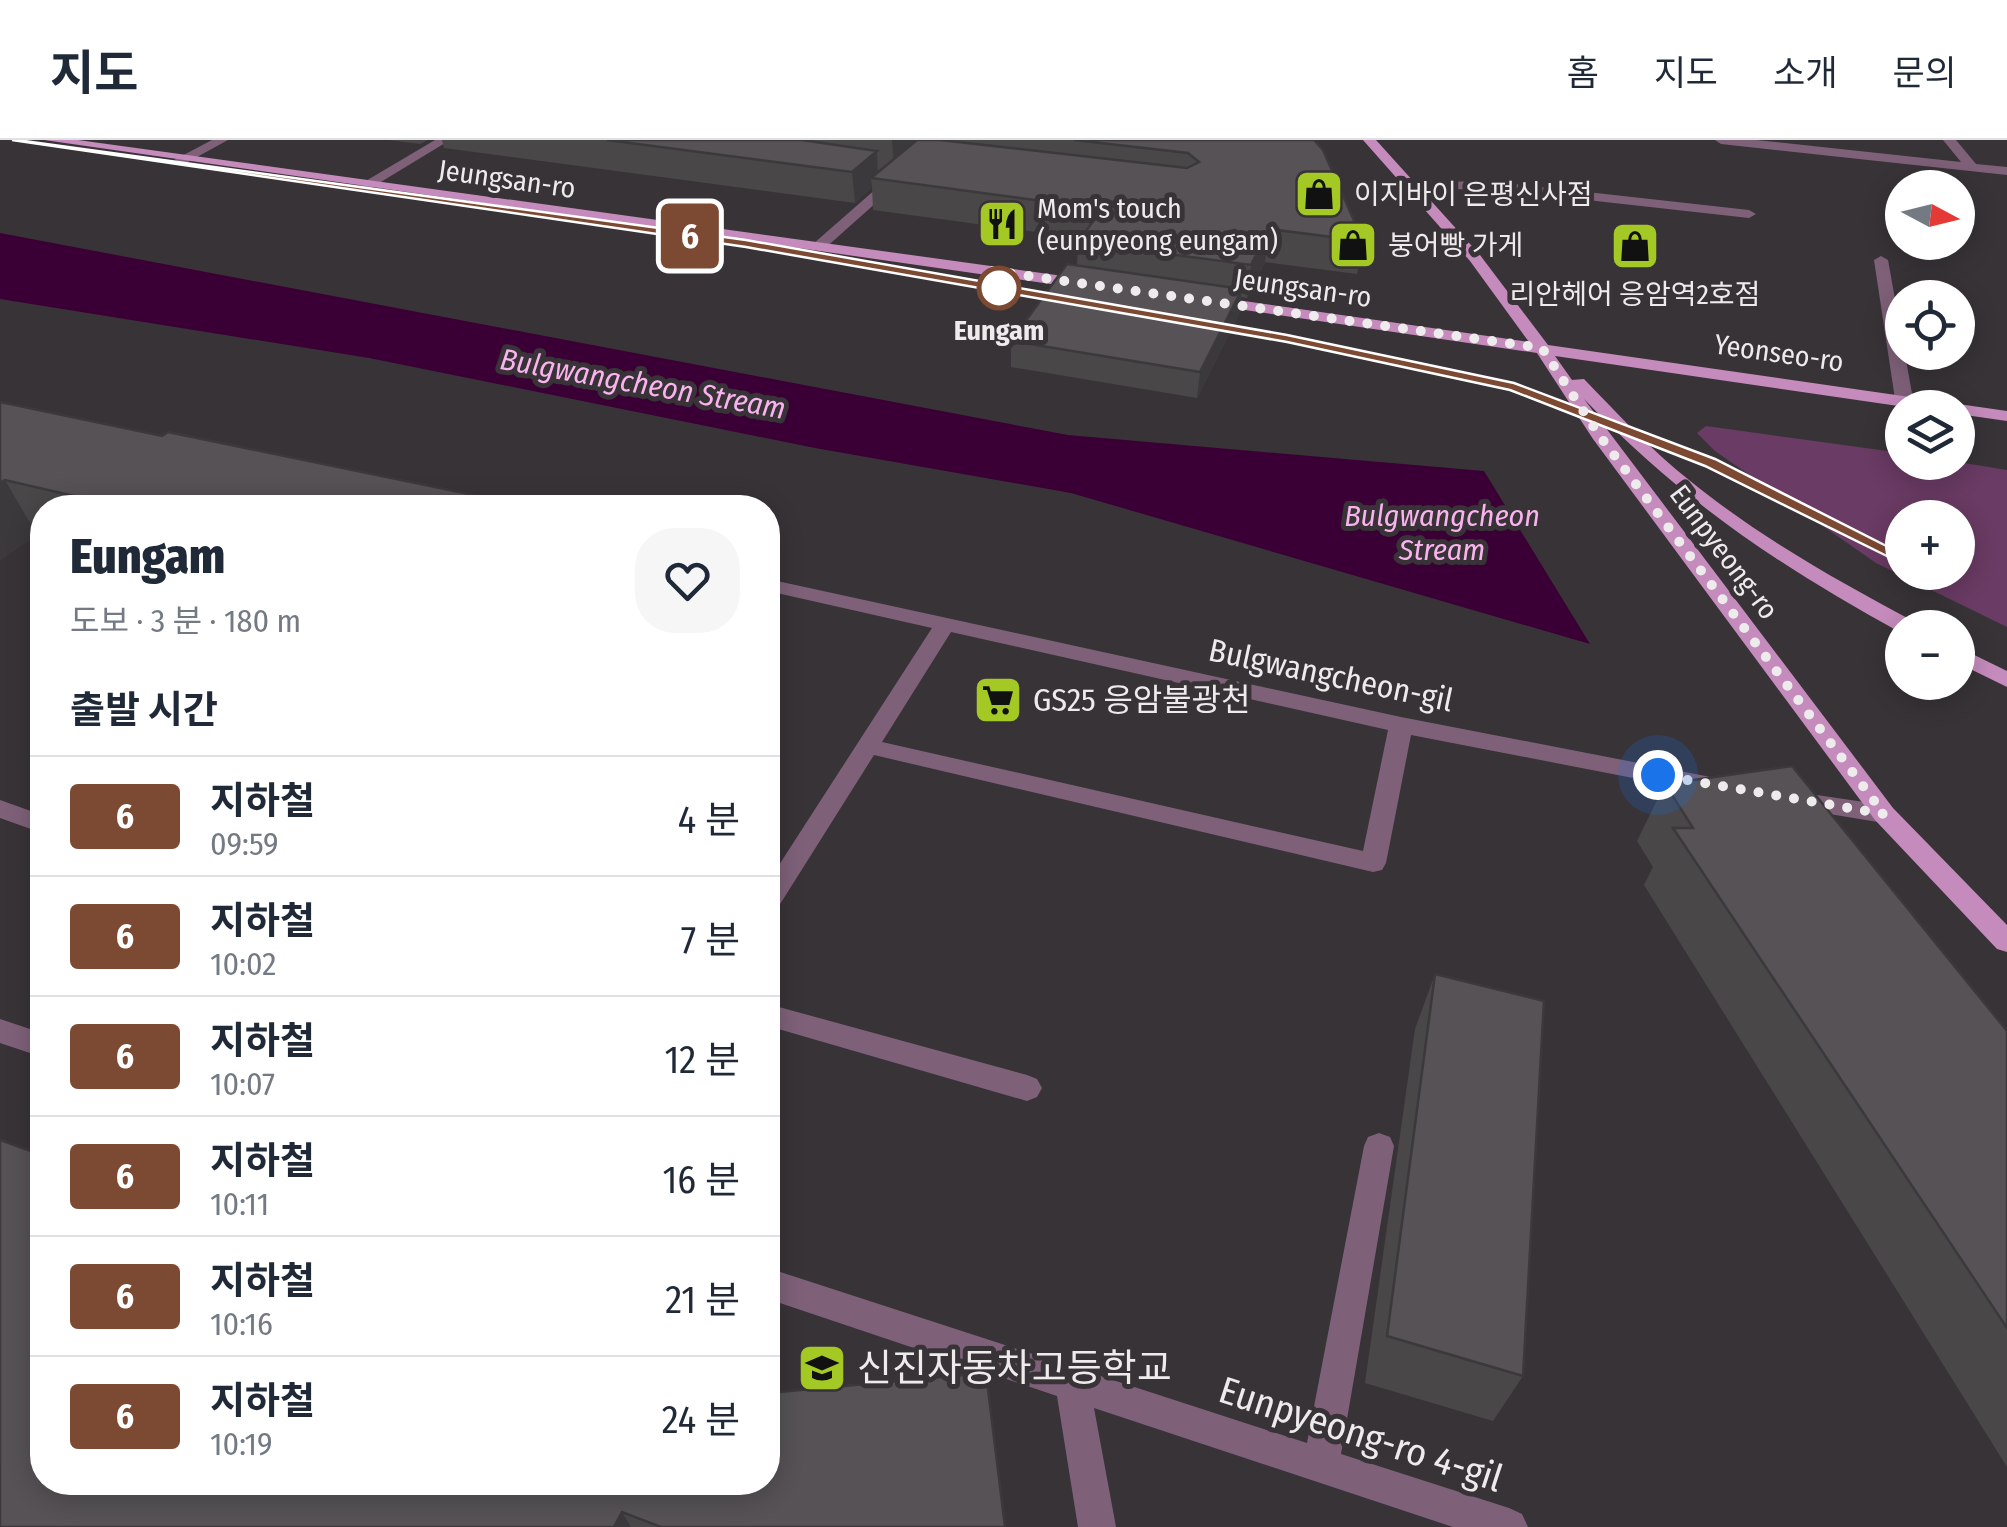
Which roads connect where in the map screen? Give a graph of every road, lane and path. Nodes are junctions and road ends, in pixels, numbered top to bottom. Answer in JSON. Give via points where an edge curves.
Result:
{"nodes":[{"id":1,"x":50,"y":140,"type":"edge"},
{"id":2,"x":222,"y":140,"type":"edge"},
{"id":3,"x":444,"y":140,"type":"edge"},
{"id":4,"x":1369,"y":140,"type":"edge"},
{"id":5,"x":1721,"y":140,"type":"edge"},
{"id":6,"x":1949,"y":140,"type":"edge"},
{"id":7,"x":1794,"y":144,"type":"edge"},
{"id":8,"x":181,"y":160,"type":"junction"},
{"id":9,"x":1972,"y":168,"type":"junction"},
{"id":10,"x":2007,"y":171,"type":"edge"},
{"id":11,"x":880,"y":174,"type":"edge"},
{"id":12,"x":366,"y":185,"type":"junction"},
{"id":13,"x":1410,"y":185,"type":"junction"},
{"id":14,"x":1750,"y":214,"type":"dead end"},
{"id":15,"x":818,"y":247,"type":"junction"},
{"id":16,"x":1882,"y":260,"type":"dead end"},
{"id":17,"x":1101,"y":286,"type":"edge"},
{"id":18,"x":1196,"y":299,"type":"edge"},
{"id":19,"x":1542,"y":348,"type":"junction"},
{"id":20,"x":1903,"y":390,"type":"edge"},
{"id":21,"x":1885,"y":395,"type":"edge"},
{"id":22,"x":1975,"y":410,"type":"edge"},
{"id":23,"x":2007,"y":416,"type":"edge"},
{"id":24,"x":780,"y":588,"type":"edge"},
{"id":25,"x":1885,"y":615,"type":"edge"},
{"id":26,"x":946,"y":623,"type":"junction"},
{"id":27,"x":1975,"y":663,"type":"edge"},
{"id":28,"x":2007,"y":680,"type":"edge"},
{"id":29,"x":1401,"y":726,"type":"junction"},
{"id":30,"x":867,"y":746,"type":"junction"},
{"id":31,"x":0,"y":809,"type":"edge"},
{"id":32,"x":1884,"y":814,"type":"junction"},
{"id":33,"x":30,"y":820,"type":"edge"},
{"id":34,"x":780,"y":883,"type":"edge"},
{"id":35,"x":2007,"y":942,"type":"edge"},
{"id":36,"x":780,"y":1018,"type":"edge"},
{"id":37,"x":0,"y":1031,"type":"edge"},
{"id":38,"x":30,"y":1041,"type":"edge"},
{"id":39,"x":1026,"y":1088,"type":"dead end"},
{"id":40,"x":1379,"y":1146,"type":"dead end"},
{"id":41,"x":780,"y":1288,"type":"edge"},
{"id":42,"x":1073,"y":1384,"type":"junction"},
{"id":43,"x":1321,"y":1465,"type":"junction"},
{"id":44,"x":1097,"y":1527,"type":"edge"},
{"id":45,"x":1509,"y":1527,"type":"edge"}],
"edges":[{"from":1,"to":8,"type":"main road","name":"Jeungsan-ro"},
{"from":2,"to":8,"type":"street"},
{"from":3,"to":12,"type":"street","name":"Jeungsan-ro"},
{"from":4,"to":13,"type":"main road","name":"Eunpyeong-ro"},
{"from":5,"to":7,"type":"street"},
{"from":6,"to":9,"type":"street"},
{"from":7,"to":9,"type":"street"},
{"from":8,"to":12,"type":"main road","name":"Jeungsan-ro"},
{"from":9,"to":10,"type":"street"},
{"from":11,"to":15,"type":"street","via":[[903,173]]},
{"from":12,"to":15,"type":"main road","name":"Jeungsan-ro"},
{"from":13,"to":14,"type":"street","via":[[1496,186]]},
{"from":13,"to":19,"type":"main road","name":"Eunpyeong-ro"},
{"from":15,"to":17,"type":"main road","name":"Jeungsan-ro"},
{"from":16,"to":20,"type":"street"},
{"from":18,"to":19,"type":"main road","name":"Jeungsan-ro"},
{"from":19,"to":21,"type":"main road","name":"Yeonseo-ro"},
{"from":19,"to":25,"type":"main road","via":[[1712,508]]},
{"from":19,"to":32,"type":"main road","name":"Eunpyeong-ro","via":[[1599,435]]},
{"from":22,"to":23,"type":"main road","name":"Yeonseo-ro"},
{"from":24,"to":26,"type":"street","name":"Bulgwangcheon-gil"},
{"from":26,"to":29,"type":"street","name":"Bulgwangcheon-gil"},
{"from":26,"to":30,"type":"street"},
{"from":27,"to":28,"type":"main road"},
{"from":29,"to":30,"type":"street","via":[[1373,863]]},
{"from":29,"to":32,"type":"street","name":"Bulgwangcheon-gil"},
{"from":30,"to":34,"type":"street"},
{"from":31,"to":33,"type":"street"},
{"from":32,"to":35,"type":"main road","name":"Eunpyeong-ro"},
{"from":36,"to":39,"type":"street"},
{"from":37,"to":38,"type":"street"},
{"from":40,"to":43,"type":"street"},
{"from":41,"to":42,"type":"street","name":"Eunpyeong-ro 4-gil"},
{"from":42,"to":43,"type":"street","name":"Eunpyeong-ro 4-gil"},
{"from":42,"to":44,"type":"street"},
{"from":43,"to":45,"type":"street","name":"Eunpyeong-ro 4-gil"}]}
